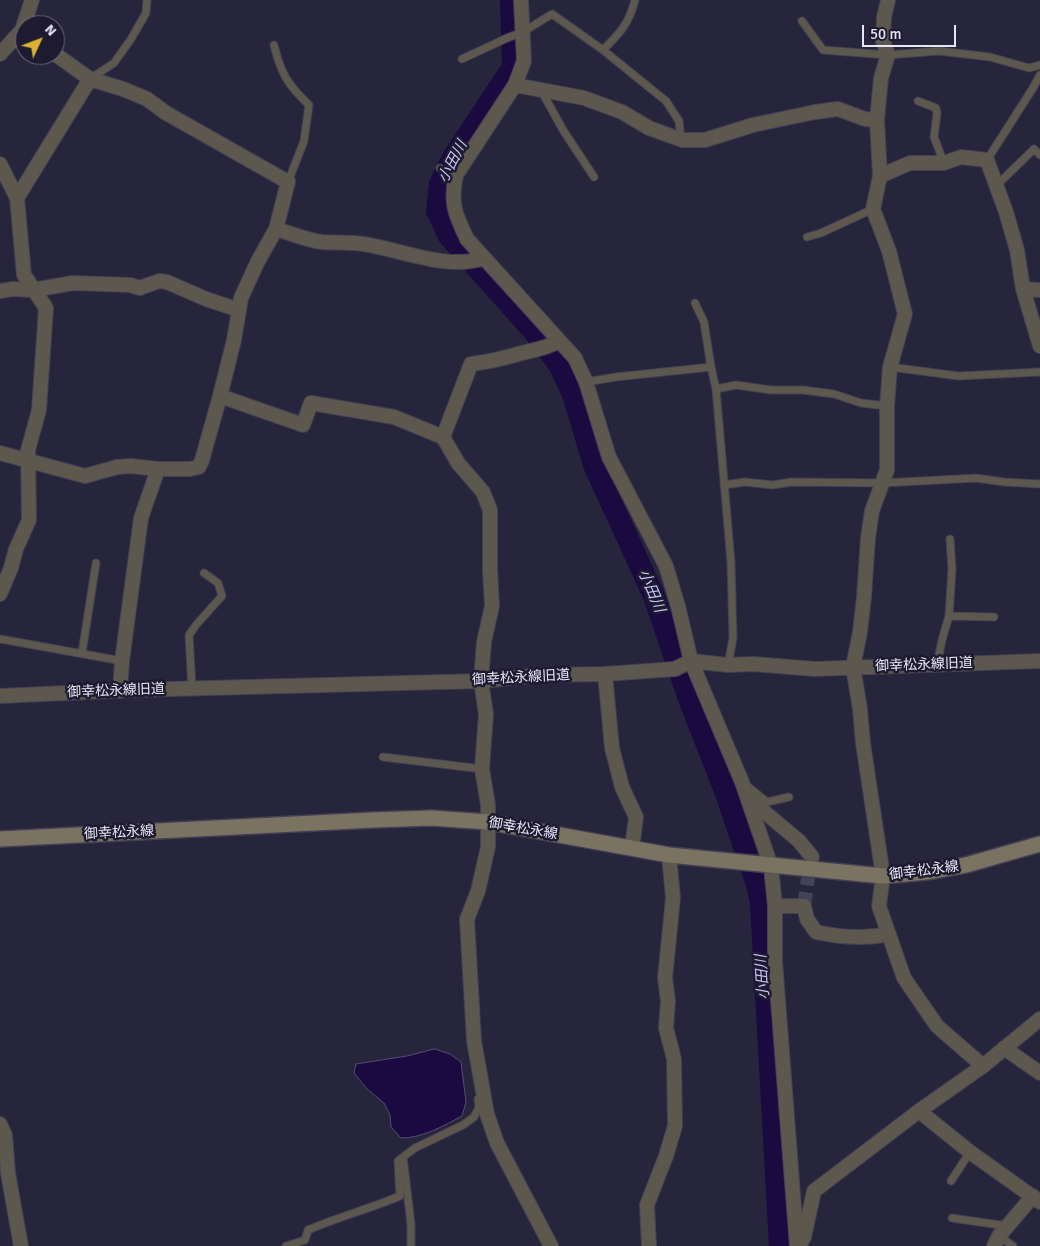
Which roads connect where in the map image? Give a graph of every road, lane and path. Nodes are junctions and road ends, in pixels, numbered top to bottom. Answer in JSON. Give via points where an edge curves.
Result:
{"nodes":[{"id":1,"x":32,"y":0,"type":"edge"},
{"id":2,"x":147,"y":0,"type":"edge"},
{"id":3,"x":521,"y":0,"type":"edge"},
{"id":4,"x":635,"y":0,"type":"edge"},
{"id":5,"x":888,"y":0,"type":"edge"},
{"id":6,"x":28,"y":15,"type":"edge"},
{"id":7,"x":802,"y":22,"type":"dead end"},
{"id":8,"x":522,"y":33,"type":"junction"},
{"id":9,"x":15,"y":39,"type":"edge"},
{"id":10,"x":274,"y":45,"type":"dead end"},
{"id":11,"x":603,"y":50,"type":"junction"},
{"id":12,"x":0,"y":54,"type":"edge"},
{"id":13,"x":888,"y":55,"type":"junction"},
{"id":14,"x":462,"y":59,"type":"dead end"},
{"id":15,"x":65,"y":61,"type":"edge"},
{"id":16,"x":1040,"y":65,"type":"edge"},
{"id":17,"x":1040,"y":75,"type":"edge"},
{"id":18,"x":90,"y":79,"type":"junction"},
{"id":19,"x":514,"y":85,"type":"junction"},
{"id":20,"x":540,"y":90,"type":"junction"},
{"id":21,"x":918,"y":101,"type":"dead end"},
{"id":22,"x":876,"y":120,"type":"junction"},
{"id":23,"x":682,"y":140,"type":"junction"},
{"id":24,"x":1040,"y":155,"type":"edge"},
{"id":25,"x":987,"y":160,"type":"junction"},
{"id":26,"x":944,"y":163,"type":"junction"},
{"id":27,"x":0,"y":164,"type":"edge"},
{"id":28,"x":440,"y":168,"type":"dead end"},
{"id":29,"x":454,"y":175,"type":"junction"},
{"id":30,"x":880,"y":176,"type":"junction"},
{"id":31,"x":594,"y":177,"type":"dead end"},
{"id":32,"x":288,"y":182,"type":"junction"},
{"id":33,"x":997,"y":184,"type":"junction"},
{"id":34,"x":17,"y":198,"type":"junction"},
{"id":35,"x":873,"y":209,"type":"junction"},
{"id":36,"x":276,"y":229,"type":"junction"},
{"id":37,"x":806,"y":237,"type":"dead end"},
{"id":38,"x":476,"y":260,"type":"junction"},
{"id":39,"x":1023,"y":289,"type":"junction"},
{"id":40,"x":33,"y":290,"type":"junction"},
{"id":41,"x":1040,"y":290,"type":"edge"},
{"id":42,"x":0,"y":291,"type":"edge"},
{"id":43,"x":695,"y":302,"type":"dead end"},
{"id":44,"x":239,"y":310,"type":"junction"},
{"id":45,"x":554,"y":344,"type":"junction"},
{"id":46,"x":1040,"y":346,"type":"edge"},
{"id":47,"x":711,"y":367,"type":"junction"},
{"id":48,"x":890,"y":367,"type":"junction"},
{"id":49,"x":1040,"y":372,"type":"edge"},
{"id":50,"x":586,"y":382,"type":"junction"},
{"id":51,"x":716,"y":389,"type":"junction"},
{"id":52,"x":220,"y":396,"type":"junction"},
{"id":53,"x":887,"y":406,"type":"junction"},
{"id":54,"x":443,"y":437,"type":"junction"},
{"id":55,"x":0,"y":453,"type":"edge"},
{"id":56,"x":28,"y":460,"type":"junction"},
{"id":57,"x":158,"y":469,"type":"junction"},
{"id":58,"x":883,"y":484,"type":"junction"},
{"id":59,"x":1040,"y":484,"type":"edge"},
{"id":60,"x":724,"y":485,"type":"junction"},
{"id":61,"x":950,"y":539,"type":"dead end"},
{"id":62,"x":96,"y":563,"type":"dead end"},
{"id":63,"x":204,"y":573,"type":"dead end"},
{"id":64,"x":0,"y":594,"type":"edge"},
{"id":65,"x":949,"y":616,"type":"junction"},
{"id":66,"x":994,"y":617,"type":"dead end"},
{"id":67,"x":0,"y":639,"type":"edge"},
{"id":68,"x":82,"y":653,"type":"junction"},
{"id":69,"x":122,"y":661,"type":"junction"},
{"id":70,"x":1040,"y":661,"type":"edge"},
{"id":71,"x":689,"y":662,"type":"junction"},
{"id":72,"x":728,"y":665,"type":"junction"},
{"id":73,"x":938,"y":665,"type":"junction"},
{"id":74,"x":852,"y":667,"type":"junction"},
{"id":75,"x":605,"y":674,"type":"junction"},
{"id":76,"x":481,"y":680,"type":"junction"},
{"id":77,"x":192,"y":689,"type":"junction"},
{"id":78,"x":120,"y":691,"type":"junction"},
{"id":79,"x":0,"y":696,"type":"edge"},
{"id":80,"x":383,"y":757,"type":"dead end"},
{"id":81,"x":482,"y":769,"type":"junction"},
{"id":82,"x":742,"y":782,"type":"junction"},
{"id":83,"x":747,"y":797,"type":"junction"},
{"id":84,"x":789,"y":797,"type":"dead end"},
{"id":85,"x":488,"y":822,"type":"junction"},
{"id":86,"x":0,"y":839,"type":"edge"},
{"id":87,"x":1040,"y":844,"type":"edge"},
{"id":88,"x":632,"y":848,"type":"junction"},
{"id":89,"x":670,"y":855,"type":"junction"},
{"id":90,"x":812,"y":857,"type":"dead end"},
{"id":91,"x":767,"y":865,"type":"junction"},
{"id":92,"x":883,"y":876,"type":"junction"},
{"id":93,"x":775,"y":906,"type":"junction"},
{"id":94,"x":889,"y":934,"type":"junction"},
{"id":95,"x":1040,"y":1019,"type":"edge"},
{"id":96,"x":474,"y":1042,"type":"junction"},
{"id":97,"x":1004,"y":1048,"type":"junction"},
{"id":98,"x":983,"y":1066,"type":"junction"},
{"id":99,"x":1040,"y":1073,"type":"edge"},
{"id":100,"x":919,"y":1111,"type":"junction"},
{"id":101,"x":0,"y":1124,"type":"edge"},
{"id":102,"x":970,"y":1152,"type":"junction"},
{"id":103,"x":403,"y":1157,"type":"junction"},
{"id":104,"x":951,"y":1181,"type":"dead end"},
{"id":105,"x":1036,"y":1199,"type":"edge"},
{"id":106,"x":952,"y":1218,"type":"dead end"},
{"id":107,"x":1000,"y":1236,"type":"edge"},
{"id":108,"x":306,"y":1243,"type":"edge"},
{"id":109,"x":21,"y":1246,"type":"edge"},
{"id":110,"x":286,"y":1246,"type":"edge"},
{"id":111,"x":411,"y":1246,"type":"edge"},
{"id":112,"x":551,"y":1246,"type":"edge"},
{"id":113,"x":649,"y":1246,"type":"edge"},
{"id":114,"x":798,"y":1246,"type":"edge"},
{"id":115,"x":1014,"y":1246,"type":"edge"}],
"edges":[{"from":1,"to":6,"type":"street"},
{"from":2,"to":18,"type":"lane","via":[[146,13],[114,63]]},
{"from":3,"to":8,"type":"street"},
{"from":4,"to":11,"type":"lane","via":[[631,17],[621,33]]},
{"from":5,"to":13,"type":"street","via":[[883,41]]},
{"from":7,"to":13,"type":"lane","via":[[824,50]]},
{"from":8,"to":11,"type":"lane","via":[[552,14]]},
{"from":8,"to":14,"type":"lane"},
{"from":8,"to":19,"type":"street","via":[[524,61]]},
{"from":9,"to":12,"type":"street"},
{"from":10,"to":32,"type":"lane","via":[[279,67],[292,88],[309,105],[304,141]]},
{"from":11,"to":23,"type":"lane","via":[[666,100],[679,121]]},
{"from":13,"to":16,"type":"lane","via":[[939,51],[990,57],[1029,68]]},
{"from":13,"to":22,"type":"street"},
{"from":15,"to":18,"type":"street"},
{"from":17,"to":25,"type":"lane"},
{"from":18,"to":32,"type":"street","via":[[147,99]]},
{"from":18,"to":34,"type":"street"},
{"from":19,"to":20,"type":"street"},
{"from":19,"to":29,"type":"street"},
{"from":20,"to":23,"type":"street","via":[[584,98]]},
{"from":20,"to":31,"type":"lane"},
{"from":21,"to":26,"type":"lane","via":[[936,108],[934,137]]},
{"from":22,"to":23,"type":"street","via":[[838,109],[753,125],[705,140]]},
{"from":22,"to":30,"type":"street"},
{"from":24,"to":33,"type":"lane","via":[[1034,149]]},
{"from":25,"to":26,"type":"street","via":[[961,157]]},
{"from":25,"to":33,"type":"street"},
{"from":26,"to":30,"type":"street","via":[[910,163]]},
{"from":27,"to":34,"type":"street"},
{"from":28,"to":29,"type":"lane"},
{"from":29,"to":38,"type":"street","via":[[455,215]]},
{"from":30,"to":35,"type":"street"},
{"from":32,"to":36,"type":"street"},
{"from":33,"to":39,"type":"street","via":[[1017,250]]},
{"from":34,"to":40,"type":"street","via":[[24,275]]},
{"from":35,"to":37,"type":"lane"},
{"from":35,"to":48,"type":"street","via":[[889,251],[905,314]]},
{"from":36,"to":38,"type":"street","via":[[319,242],[362,244],[430,260]]},
{"from":36,"to":44,"type":"street","via":[[241,298]]},
{"from":38,"to":45,"type":"street"},
{"from":39,"to":41,"type":"street"},
{"from":39,"to":46,"type":"street"},
{"from":40,"to":42,"type":"street"},
{"from":40,"to":44,"type":"street","via":[[73,283],[140,288],[159,281]]},
{"from":40,"to":56,"type":"street","via":[[46,308],[39,410]]},
{"from":43,"to":47,"type":"lane","via":[[704,322]]},
{"from":44,"to":52,"type":"street"},
{"from":45,"to":50,"type":"street","via":[[575,358]]},
{"from":45,"to":54,"type":"street","via":[[491,362],[471,364]]},
{"from":47,"to":50,"type":"lane"},
{"from":47,"to":51,"type":"lane"},
{"from":48,"to":49,"type":"lane","via":[[958,376]]},
{"from":48,"to":53,"type":"street"},
{"from":50,"to":71,"type":"street","via":[[609,457],[666,566]]},
{"from":51,"to":53,"type":"lane","via":[[736,386],[802,390]]},
{"from":51,"to":60,"type":"lane"},
{"from":52,"to":54,"type":"street","via":[[304,425],[311,402],[394,417]]},
{"from":52,"to":57,"type":"street","via":[[199,467]]},
{"from":53,"to":58,"type":"street","via":[[888,470]]},
{"from":54,"to":76,"type":"street","via":[[458,463],[482,492],[490,510],[492,606],[484,642]]},
{"from":55,"to":56,"type":"street"},
{"from":56,"to":57,"type":"street","via":[[85,476],[118,467]]},
{"from":56,"to":64,"type":"street","via":[[29,520]]},
{"from":57,"to":69,"type":"street","via":[[141,518]]},
{"from":58,"to":59,"type":"lane","via":[[976,478]]},
{"from":58,"to":60,"type":"lane","via":[[791,482],[773,485],[745,482]]},
{"from":58,"to":74,"type":"street","via":[[872,511],[860,632]]},
{"from":60,"to":72,"type":"lane","via":[[733,638]]},
{"from":61,"to":65,"type":"lane"},
{"from":62,"to":68,"type":"lane"},
{"from":63,"to":77,"type":"lane","via":[[218,583],[222,596],[189,635]]},
{"from":65,"to":66,"type":"lane"},
{"from":65,"to":73,"type":"lane"},
{"from":67,"to":68,"type":"lane"},
{"from":68,"to":69,"type":"lane"},
{"from":69,"to":78,"type":"street"},
{"from":70,"to":73,"type":"street","name":"御幸松永線旧道"},
{"from":71,"to":72,"type":"street","name":"御幸松永線旧道"},
{"from":71,"to":75,"type":"street","name":"御幸松永線旧道","via":[[675,669]]},
{"from":71,"to":82,"type":"street"},
{"from":72,"to":74,"type":"street","name":"御幸松永線旧道","via":[[816,669]]},
{"from":73,"to":74,"type":"street","name":"御幸松永線旧道"},
{"from":74,"to":92,"type":"street"},
{"from":75,"to":76,"type":"street","name":"御幸松永線旧道"},
{"from":75,"to":88,"type":"street","via":[[612,748],[622,787],[636,817]]},
{"from":76,"to":77,"type":"street","name":"御幸松永線旧道"},
{"from":76,"to":81,"type":"street","via":[[486,714]]},
{"from":77,"to":78,"type":"street","name":"御幸松永線旧道"},
{"from":78,"to":79,"type":"street","name":"御幸松永線旧道"},
{"from":80,"to":81,"type":"lane"},
{"from":81,"to":85,"type":"street"},
{"from":82,"to":83,"type":"street"},
{"from":82,"to":84,"type":"lane","via":[[766,802]]},
{"from":83,"to":90,"type":"street","via":[[799,841]]},
{"from":83,"to":91,"type":"street"},
{"from":85,"to":86,"type":"main road","name":"御幸松永線","via":[[431,818],[373,820]]},
{"from":85,"to":88,"type":"main road","name":"御幸松永線"},
{"from":85,"to":96,"type":"street","via":[[488,847],[478,891],[467,919]]},
{"from":87,"to":92,"type":"main road","name":"御幸松永線","via":[[966,866]]},
{"from":88,"to":89,"type":"main road","name":"御幸松永線"},
{"from":89,"to":91,"type":"main road","name":"御幸松永線"},
{"from":89,"to":113,"type":"street","via":[[673,898],[665,978],[668,1001],[666,1028],[674,1059],[675,1126],[647,1205]]},
{"from":91,"to":92,"type":"main road","name":"御幸松永線"},
{"from":91,"to":93,"type":"street"},
{"from":92,"to":94,"type":"street","via":[[879,906]]},
{"from":93,"to":94,"type":"street","via":[[804,906],[806,919],[816,932],[832,936],[877,937]]},
{"from":93,"to":114,"type":"street","via":[[775,960]]},
{"from":94,"to":98,"type":"street","via":[[904,978],[937,1026]]},
{"from":95,"to":97,"type":"street"},
{"from":96,"to":103,"type":"lane","via":[[479,1108],[474,1117]]},
{"from":96,"to":112,"type":"street","via":[[487,1114],[497,1143]]},
{"from":97,"to":98,"type":"street"},
{"from":97,"to":99,"type":"street"},
{"from":98,"to":100,"type":"street"},
{"from":100,"to":102,"type":"street"},
{"from":100,"to":114,"type":"street","via":[[814,1191],[804,1237]]},
{"from":101,"to":109,"type":"street","via":[[6,1136],[8,1173]]},
{"from":102,"to":104,"type":"lane"},
{"from":102,"to":105,"type":"street"},
{"from":103,"to":108,"type":"lane","via":[[398,1161],[400,1196],[308,1230]]},
{"from":103,"to":111,"type":"lane"},
{"from":105,"to":107,"type":"street"},
{"from":106,"to":107,"type":"lane"},
{"from":107,"to":115,"type":"lane"},
{"from":108,"to":110,"type":"lane"}]}
